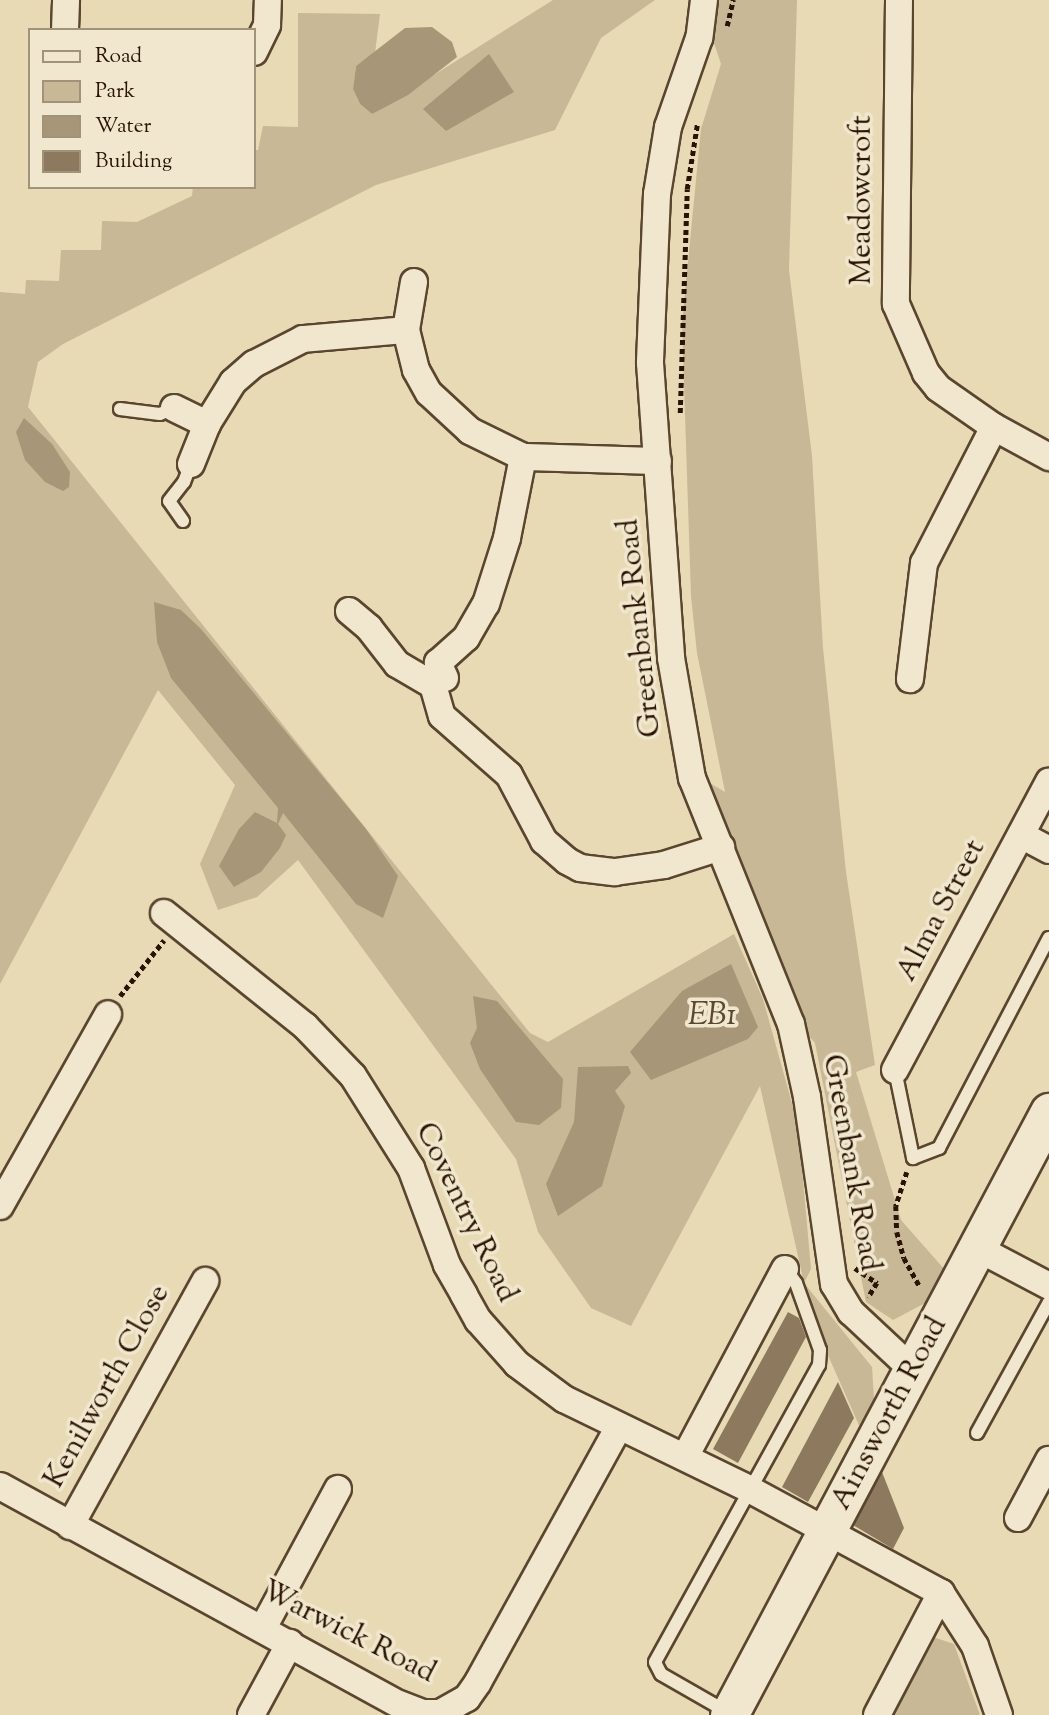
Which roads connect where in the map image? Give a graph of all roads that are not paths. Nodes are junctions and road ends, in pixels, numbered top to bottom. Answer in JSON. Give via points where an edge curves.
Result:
{"nodes":[{"id":1,"x":66,"y":0,"type":"edge"},
{"id":2,"x":268,"y":0,"type":"edge"},
{"id":3,"x":704,"y":0,"type":"edge"},
{"id":4,"x":899,"y":0,"type":"edge"},
{"id":5,"x":65,"y":28,"type":"edge"},
{"id":6,"x":256,"y":48,"type":"edge"},
{"id":7,"x":414,"y":282,"type":"dead end"},
{"id":8,"x":406,"y":330,"type":"junction"},
{"id":9,"x":174,"y":408,"type":"joint"},
{"id":10,"x":120,"y":409,"type":"dead end"},
{"id":11,"x":208,"y":424,"type":"junction"},
{"id":12,"x":994,"y":427,"type":"junction"},
{"id":13,"x":523,"y":457,"type":"junction"},
{"id":14,"x":1049,"y":457,"type":"edge"},
{"id":15,"x":658,"y":461,"type":"junction"},
{"id":16,"x":191,"y":464,"type":"joint"},
{"id":17,"x":183,"y":521,"type":"dead end"},
{"id":18,"x":345,"y":609,"type":"dead end"},
{"id":19,"x":445,"y":679,"type":"junction"},
{"id":20,"x":908,"y":680,"type":"dead end"},
{"id":21,"x":1049,"y":782,"type":"edge"},
{"id":22,"x":1021,"y":835,"type":"junction"},
{"id":23,"x":721,"y":847,"type":"junction"},
{"id":24,"x":1049,"y":850,"type":"edge"},
{"id":25,"x":185,"y":921,"type":"road end"},
{"id":26,"x":1049,"y":938,"type":"edge"},
{"id":27,"x":108,"y":1014,"type":"road end"},
{"id":28,"x":895,"y":1070,"type":"joint"},
{"id":29,"x":1049,"y":1112,"type":"edge"},
{"id":30,"x":0,"y":1206,"type":"edge"},
{"id":31,"x":977,"y":1248,"type":"junction"},
{"id":32,"x":785,"y":1269,"type":"joint"},
{"id":33,"x":205,"y":1281,"type":"dead end"},
{"id":34,"x":1049,"y":1286,"type":"edge"},
{"id":35,"x":1049,"y":1302,"type":"edge"},
{"id":36,"x":913,"y":1370,"type":"junction"},
{"id":37,"x":618,"y":1428,"type":"junction"},
{"id":38,"x":977,"y":1433,"type":"dead end"},
{"id":39,"x":685,"y":1457,"type":"junction"},
{"id":40,"x":1046,"y":1474,"type":"edge"},
{"id":41,"x":0,"y":1486,"type":"edge"},
{"id":42,"x":339,"y":1488,"type":"dead end"},
{"id":43,"x":749,"y":1489,"type":"junction"},
{"id":44,"x":1018,"y":1518,"type":"dead end"},
{"id":45,"x":70,"y":1526,"type":"junction"},
{"id":46,"x":829,"y":1531,"type":"junction"},
{"id":47,"x":942,"y":1593,"type":"junction"},
{"id":48,"x":263,"y":1628,"type":"junction"},
{"id":49,"x":290,"y":1643,"type":"junction"},
{"id":50,"x":730,"y":1714,"type":"edge"},
{"id":51,"x":251,"y":1715,"type":"edge"},
{"id":52,"x":877,"y":1715,"type":"edge"},
{"id":53,"x":999,"y":1715,"type":"edge"}],
"edges":[{"from":1,"to":5,"type":"street"},
{"from":2,"to":6,"type":"street","via":[[267,25]]},
{"from":3,"to":15,"type":"street","name":"Greenbank Road","via":[[699,38],[668,127],[657,194],[650,363]]},
{"from":4,"to":12,"type":"street","name":"Meadowcroft","via":[[892,274],[896,304],[926,373],[938,388]]},
{"from":7,"to":8,"type":"street"},
{"from":8,"to":11,"type":"street","via":[[336,333],[276,350],[233,383]]},
{"from":8,"to":13,"type":"street","via":[[416,370],[429,393],[470,431]]},
{"from":9,"to":10,"type":"lane","via":[[160,414]]},
{"from":9,"to":11,"type":"street"},
{"from":11,"to":16,"type":"street"},
{"from":12,"to":14,"type":"street","name":"Meadowcroft"},
{"from":12,"to":20,"type":"street","via":[[924,564]]},
{"from":13,"to":15,"type":"street"},
{"from":13,"to":19,"type":"street","via":[[507,538],[486,604],[466,638],[438,663]]},
{"from":15,"to":23,"type":"street","name":"Greenbank Road","via":[[671,658],[692,778]]},
{"from":16,"to":17,"type":"lane","via":[[169,501]]},
{"from":18,"to":19,"type":"street","via":[[369,628],[397,664]]},
{"from":19,"to":23,"type":"street","via":[[442,716],[509,775],[544,841],[573,864],[615,872],[664,865]]},
{"from":21,"to":22,"type":"street","name":"Alma Street"},
{"from":22,"to":24,"type":"street"},
{"from":22,"to":28,"type":"street","name":"Alma Street"},
{"from":23,"to":36,"type":"street","name":"Greenbank Road","via":[[791,1024],[809,1110],[834,1284],[851,1312]]},
{"from":25,"to":37,"type":"street","name":"Coventry Road","via":[[305,1026],[353,1076],[411,1168],[464,1295],[498,1344],[538,1382]]},
{"from":26,"to":28,"type":"lane","via":[[939,1148],[913,1158]]},
{"from":27,"to":30,"type":"street"},
{"from":29,"to":31,"type":"main road","name":"Ainsworth Road"},
{"from":31,"to":34,"type":"street"},
{"from":31,"to":36,"type":"main road","name":"Ainsworth Road"},
{"from":32,"to":39,"type":"street"},
{"from":32,"to":43,"type":"lane","via":[[796,1283],[820,1350],[819,1365]]},
{"from":33,"to":45,"type":"street","name":"Kenilworth Close"},
{"from":35,"to":38,"type":"lane"},
{"from":36,"to":46,"type":"main road","name":"Ainsworth Road"},
{"from":37,"to":39,"type":"street","name":"Coventry Road"},
{"from":37,"to":49,"type":"street","name":"Warwick Road","via":[[478,1682],[455,1707],[422,1713]]},
{"from":39,"to":43,"type":"street","name":"Coventry Road"},
{"from":40,"to":44,"type":"street"},
{"from":41,"to":45,"type":"street","name":"Warwick Road"},
{"from":42,"to":48,"type":"street"},
{"from":43,"to":46,"type":"street","name":"Coventry Road"},
{"from":43,"to":50,"type":"lane","via":[[655,1662],[661,1674]]},
{"from":45,"to":48,"type":"street","name":"Warwick Road"},
{"from":46,"to":47,"type":"street","name":"Coventry Road"},
{"from":46,"to":50,"type":"main road","name":"Ainsworth Road"},
{"from":47,"to":52,"type":"street"},
{"from":47,"to":53,"type":"street","via":[[975,1646]]},
{"from":48,"to":49,"type":"street","name":"Warwick Road"},
{"from":49,"to":51,"type":"street"}]}
